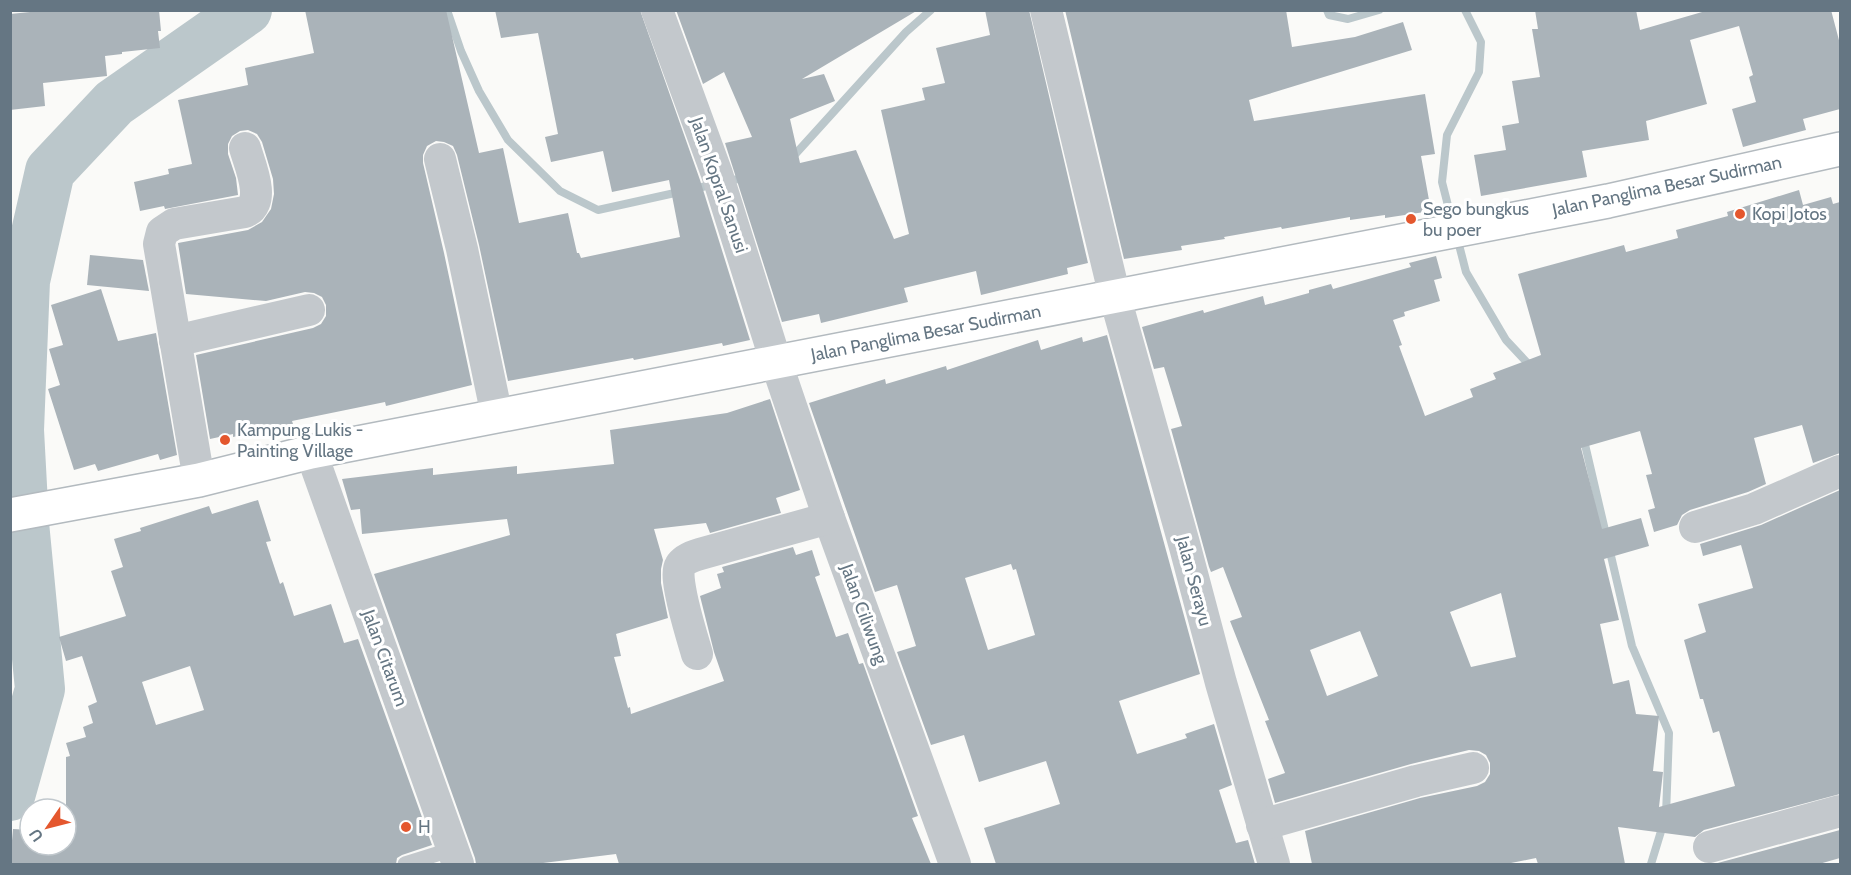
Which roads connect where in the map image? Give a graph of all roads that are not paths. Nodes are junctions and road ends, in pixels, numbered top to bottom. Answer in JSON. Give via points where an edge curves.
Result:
{"nodes":[{"id":1,"x":657,"y":10,"type":"edge"},
{"id":2,"x":1046,"y":10,"type":"edge"},
{"id":3,"x":245,"y":148,"type":"dead end"},
{"id":4,"x":1840,"y":149,"type":"edge"},
{"id":5,"x":440,"y":159,"type":"dead end"},
{"id":6,"x":1115,"y":297,"type":"junction"},
{"id":7,"x":309,"y":310,"type":"dead end"},
{"id":8,"x":175,"y":341,"type":"junction"},
{"id":9,"x":776,"y":362,"type":"junction"},
{"id":10,"x":497,"y":416,"type":"junction"},
{"id":11,"x":311,"y":452,"type":"junction"},
{"id":12,"x":1840,"y":471,"type":"edge"},
{"id":13,"x":199,"y":480,"type":"junction"},
{"id":14,"x":10,"y":515,"type":"edge"},
{"id":15,"x":829,"y":518,"type":"junction"},
{"id":16,"x":1695,"y":527,"type":"dead end"},
{"id":17,"x":697,"y":654,"type":"dead end"},
{"id":18,"x":1473,"y":768,"type":"dead end"},
{"id":19,"x":1840,"y":811,"type":"edge"},
{"id":20,"x":1262,"y":825,"type":"junction"},
{"id":21,"x":1709,"y":847,"type":"dead end"},
{"id":22,"x":455,"y":857,"type":"edge"},
{"id":23,"x":405,"y":864,"type":"edge"},
{"id":24,"x":955,"y":864,"type":"edge"},
{"id":25,"x":1274,"y":864,"type":"edge"}],
"edges":[{"from":1,"to":9,"type":"street","name":"Jalan Kopral Sanusi","via":[[720,182]]},
{"from":2,"to":6,"type":"street","name":"Jalan Serayu"},
{"from":3,"to":8,"type":"street","via":[[255,186],[251,209],[174,224],[160,237]]},
{"from":4,"to":6,"type":"main road","name":"Jalan Panglima Besar Sudirman","via":[[1608,201]]},
{"from":5,"to":10,"type":"street"},
{"from":6,"to":9,"type":"main road","name":"Jalan Panglima Besar Sudirman"},
{"from":6,"to":20,"type":"street","name":"Jalan Serayu"},
{"from":7,"to":8,"type":"street"},
{"from":8,"to":13,"type":"street"},
{"from":9,"to":10,"type":"main road","name":"Jalan Panglima Besar Sudirman"},
{"from":9,"to":15,"type":"street","name":"Jalan Ciliwung"},
{"from":10,"to":11,"type":"main road","name":"Jalan Panglima Besar Sudirman"},
{"from":11,"to":13,"type":"main road","name":"Jalan Panglima Besar Sudirman"},
{"from":11,"to":22,"type":"street","name":"Jalan Citarum"},
{"from":12,"to":16,"type":"street","via":[[1754,509]]},
{"from":13,"to":14,"type":"main road","name":"Jalan Panglima Besar Sudirman"},
{"from":15,"to":17,"type":"street","via":[[700,554],[680,566],[681,596]]},
{"from":15,"to":24,"type":"street","name":"Jalan Ciliwung"},
{"from":18,"to":20,"type":"street"},
{"from":19,"to":21,"type":"street"},
{"from":20,"to":25,"type":"street","name":"Jalan Serayu"},
{"from":22,"to":23,"type":"lane"}]}
